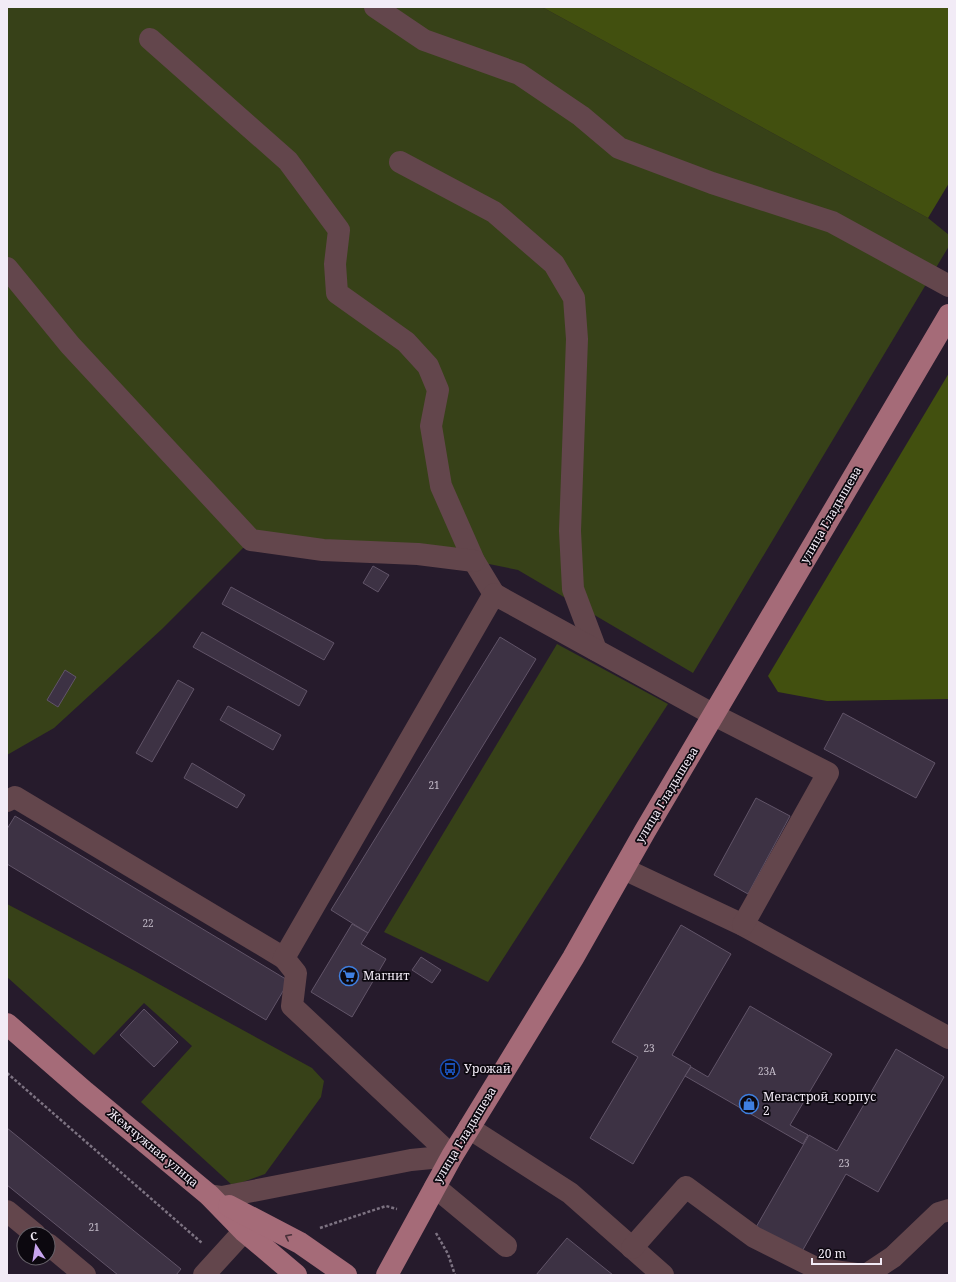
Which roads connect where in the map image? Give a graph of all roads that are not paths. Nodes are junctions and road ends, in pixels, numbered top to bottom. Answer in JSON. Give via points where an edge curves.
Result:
{"nodes":[{"id":1,"x":375,"y":7,"type":"edge"},
{"id":2,"x":150,"y":39,"type":"dead end"},
{"id":3,"x":400,"y":162,"type":"dead end"},
{"id":4,"x":7,"y":268,"type":"edge"},
{"id":5,"x":949,"y":286,"type":"edge"},
{"id":6,"x":949,"y":315,"type":"edge"},
{"id":7,"x":474,"y":562,"type":"junction"},
{"id":8,"x":494,"y":594,"type":"junction"},
{"id":9,"x":596,"y":650,"type":"junction"},
{"id":10,"x":714,"y":715,"type":"junction"},
{"id":11,"x":7,"y":801,"type":"edge"},
{"id":12,"x":624,"y":869,"type":"junction"},
{"id":13,"x":743,"y":925,"type":"junction"},
{"id":14,"x":284,"y":958,"type":"junction"},
{"id":15,"x":7,"y":1024,"type":"edge"},
{"id":16,"x":949,"y":1038,"type":"edge"},
{"id":17,"x":469,"y":1128,"type":"junction"},
{"id":18,"x":452,"y":1156,"type":"junction"},
{"id":19,"x":435,"y":1187,"type":"junction"},
{"id":20,"x":211,"y":1196,"type":"junction"},
{"id":21,"x":949,"y":1210,"type":"edge"},
{"id":22,"x":7,"y":1211,"type":"edge"},
{"id":23,"x":26,"y":1226,"type":"edge"},
{"id":24,"x":244,"y":1231,"type":"junction"},
{"id":25,"x":506,"y":1246,"type":"dead end"},
{"id":26,"x":632,"y":1248,"type":"junction"},
{"id":27,"x":56,"y":1251,"type":"edge"},
{"id":28,"x":86,"y":1275,"type":"edge"},
{"id":29,"x":204,"y":1275,"type":"edge"},
{"id":30,"x":296,"y":1275,"type":"edge"},
{"id":31,"x":346,"y":1275,"type":"edge"},
{"id":32,"x":387,"y":1275,"type":"edge"},
{"id":33,"x":663,"y":1275,"type":"edge"},
{"id":34,"x":865,"y":1275,"type":"edge"}],
"edges":[{"from":1,"to":5,"type":"lane","via":[[424,40],[519,74],[581,116],[619,148],[712,183],[832,222]]},
{"from":2,"to":7,"type":"lane","via":[[288,161],[339,230],[335,264],[337,293],[406,342],[428,366],[438,390],[431,426],[441,486]]},
{"from":3,"to":9,"type":"lane","via":[[494,212],[554,264],[574,298],[577,339],[570,531],[573,589]]},
{"from":4,"to":7,"type":"lane","via":[[70,345],[251,540],[323,550],[418,554]]},
{"from":6,"to":10,"type":"main road","name":"улица Гладышева"},
{"from":7,"to":8,"type":"lane"},
{"from":8,"to":9,"type":"lane"},
{"from":8,"to":14,"type":"lane"},
{"from":9,"to":10,"type":"lane"},
{"from":10,"to":12,"type":"main road","name":"улица Гладышева"},
{"from":10,"to":13,"type":"lane","via":[[828,773]]},
{"from":11,"to":14,"type":"lane","via":[[15,797]]},
{"from":12,"to":13,"type":"lane"},
{"from":12,"to":17,"type":"main road","name":"улица Гладышева"},
{"from":13,"to":16,"type":"lane"},
{"from":14,"to":18,"type":"lane","via":[[296,973],[292,1006]]},
{"from":15,"to":20,"type":"main road","name":"Жемчужная улица"},
{"from":17,"to":18,"type":"main road","name":"улица Гладышева"},
{"from":17,"to":26,"type":"lane","via":[[570,1193]]},
{"from":18,"to":19,"type":"main road","name":"улица Гладышева"},
{"from":18,"to":20,"type":"lane","via":[[411,1160],[222,1197]]},
{"from":19,"to":25,"type":"lane"},
{"from":19,"to":32,"type":"main road","name":"улица Гладышева"},
{"from":20,"to":24,"type":"main road","name":"Жемчужная улица"},
{"from":31,"to":20,"type":"main road","one_way":true,"via":[[300,1243]]},
{"from":21,"to":34,"type":"lane","via":[[940,1213],[893,1257]]},
{"from":22,"to":23,"type":"lane"},
{"from":24,"to":29,"type":"lane"},
{"from":24,"to":30,"type":"main road","name":"Жемчужная улица"},
{"from":26,"to":33,"type":"lane"},
{"from":26,"to":34,"type":"lane","via":[[686,1187],[754,1237],[818,1269]]},
{"from":27,"to":28,"type":"lane"}]}
